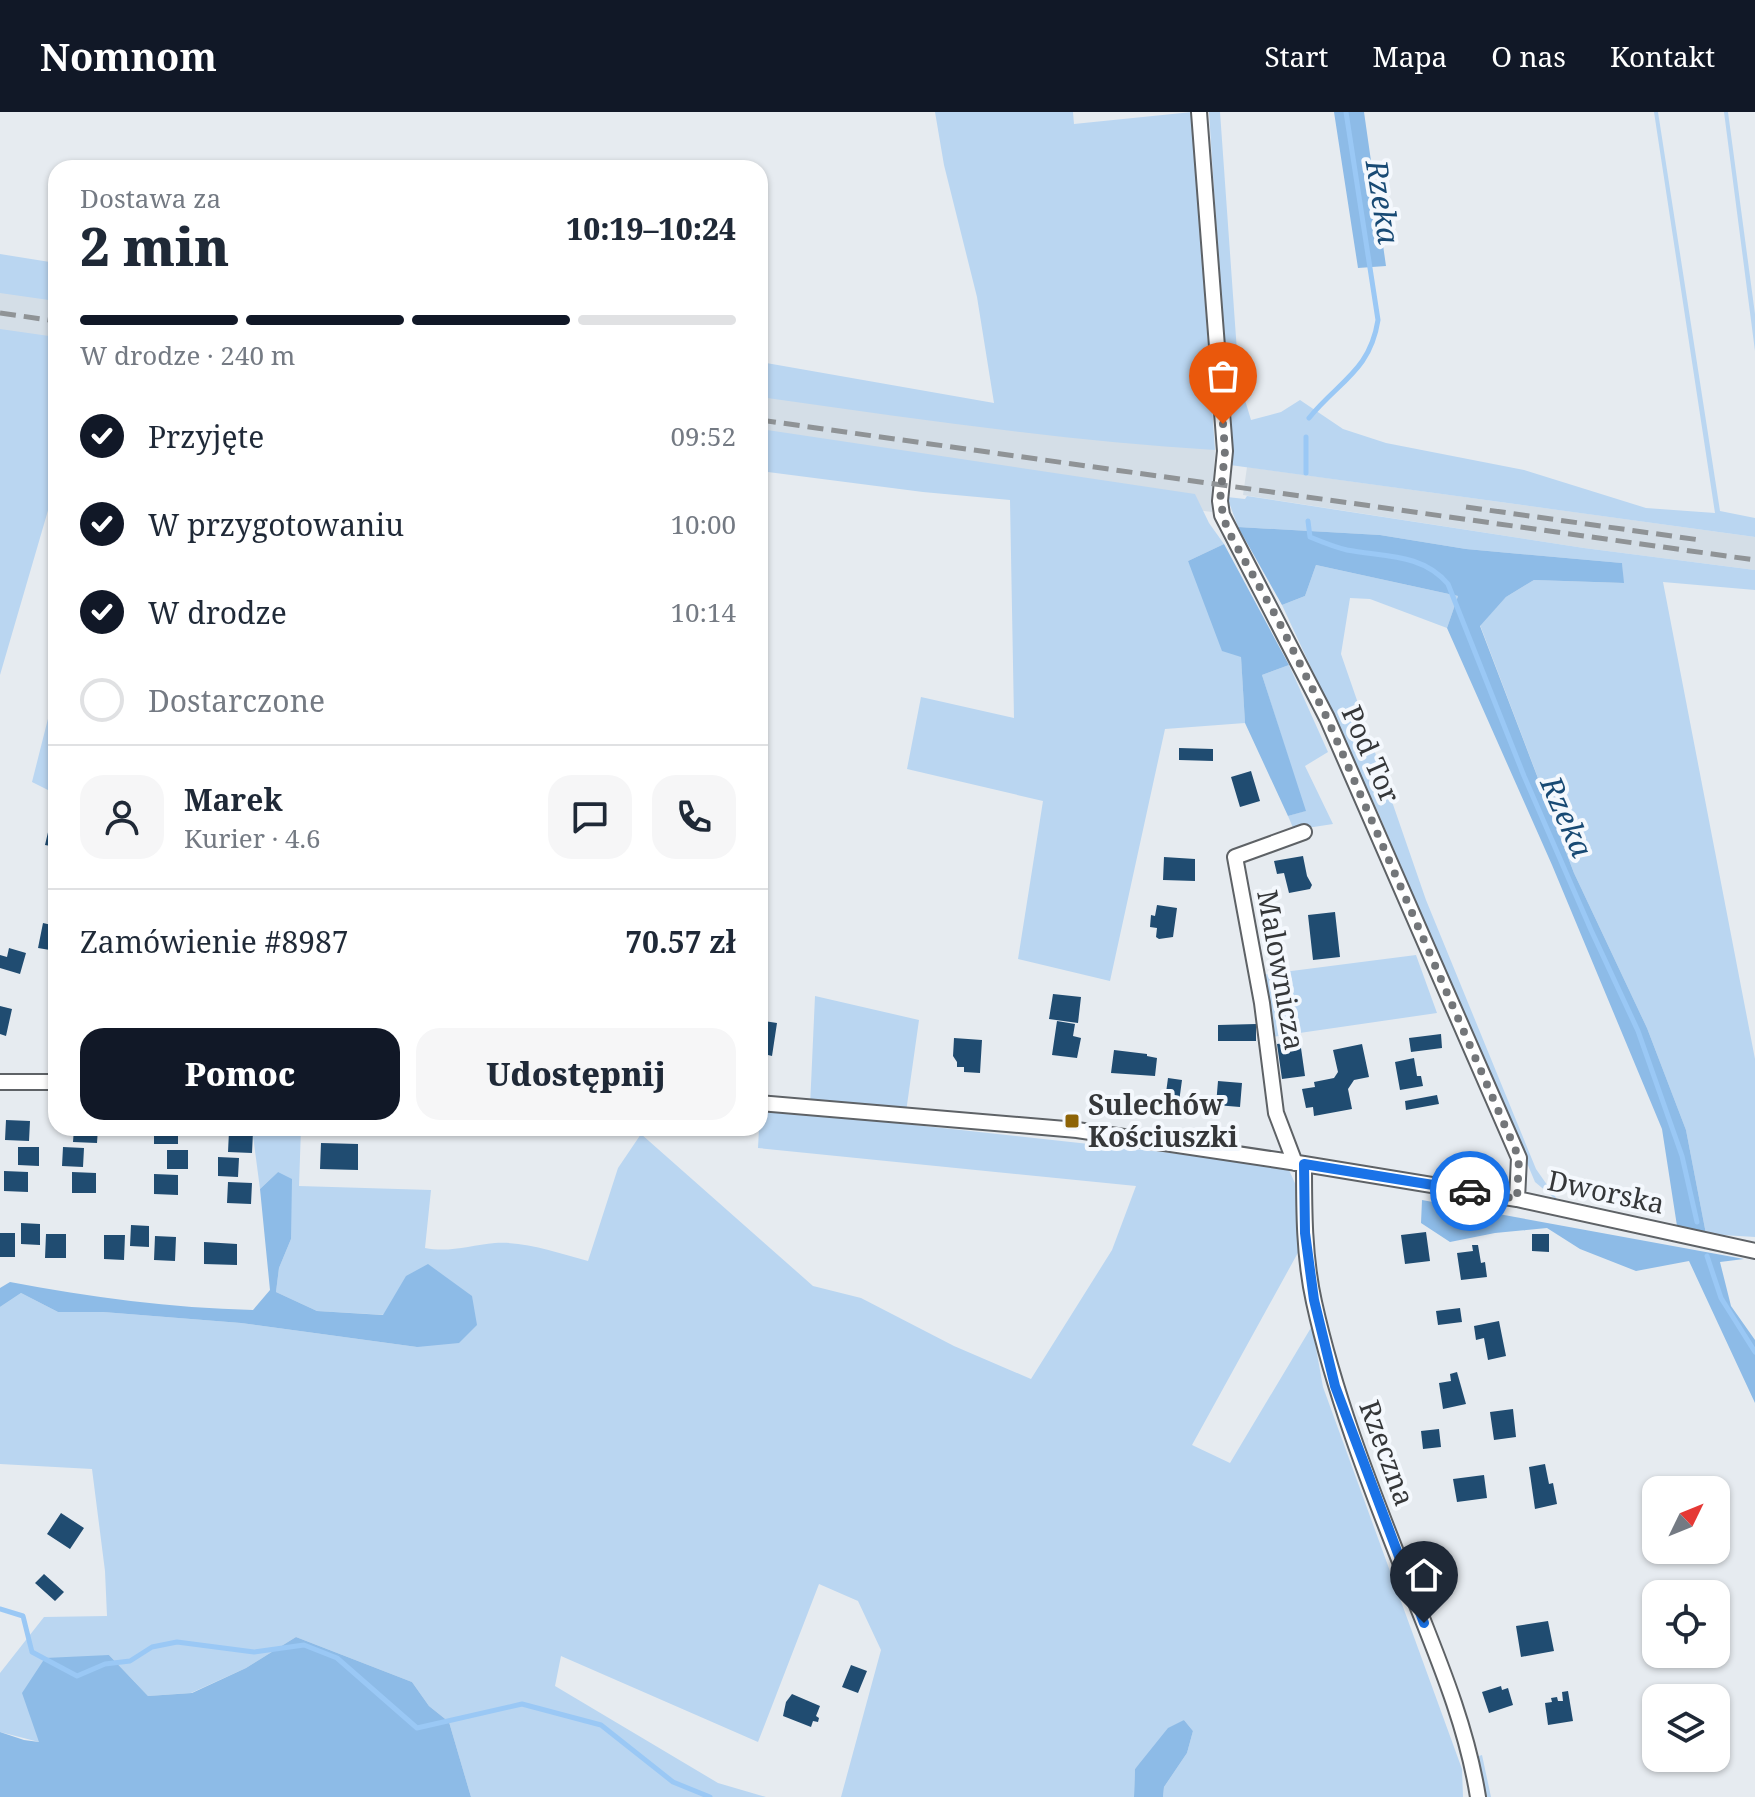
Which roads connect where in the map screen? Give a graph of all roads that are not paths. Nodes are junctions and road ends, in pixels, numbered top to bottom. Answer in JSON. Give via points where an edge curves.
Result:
{"nodes":[{"id":1,"x":1199,"y":112,"type":"edge"},
{"id":2,"x":1304,"y":832,"type":"dead end"},
{"id":3,"x":0,"y":1082,"type":"edge"},
{"id":4,"x":48,"y":1082,"type":"edge"},
{"id":5,"x":768,"y":1104,"type":"edge"},
{"id":6,"x":1300,"y":1163,"type":"junction"},
{"id":7,"x":1517,"y":1199,"type":"junction"},
{"id":8,"x":1755,"y":1251,"type":"edge"},
{"id":9,"x":1478,"y":1797,"type":"edge"}],
"edges":[{"from":1,"to":7,"type":"street","name":"Pod Tor","via":[[1225,451],[1222,515],[1327,718],[1519,1158]]},
{"from":2,"to":6,"type":"street","name":"Malownicza","via":[[1235,857],[1276,1113]]},
{"from":3,"to":4,"type":"street"},
{"from":5,"to":6,"type":"street","name":"Dworska","via":[[1077,1130]]},
{"from":6,"to":7,"type":"street","name":"Dworska"},
{"from":6,"to":9,"type":"street","name":"Rzeczna","via":[[1314,1300],[1335,1386],[1447,1680],[1471,1754]]},
{"from":7,"to":8,"type":"street","name":"Dworska"}]}
